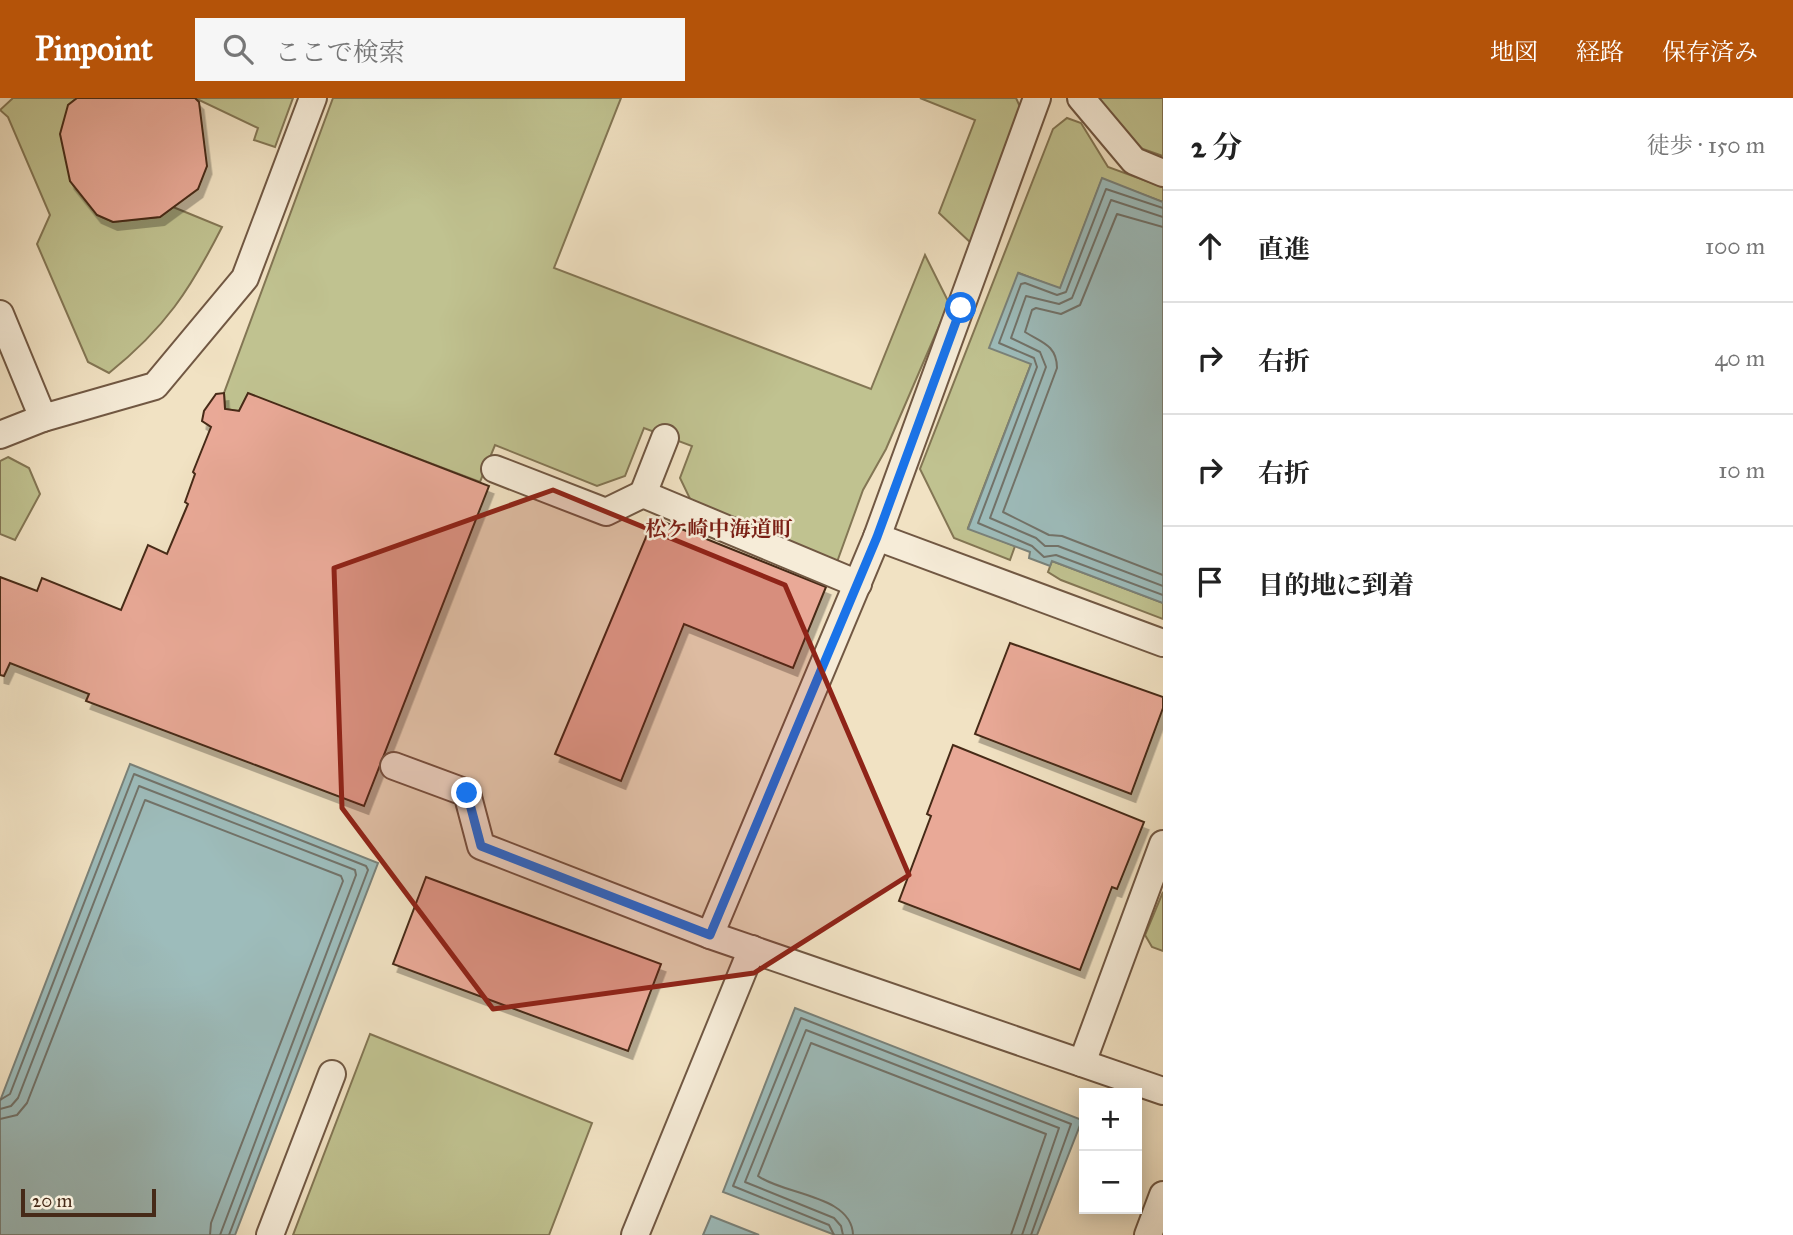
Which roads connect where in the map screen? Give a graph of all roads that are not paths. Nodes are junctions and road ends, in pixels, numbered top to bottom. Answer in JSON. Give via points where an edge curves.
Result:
{"nodes":[{"id":1,"x":313,"y":98,"type":"edge"},
{"id":2,"x":1037,"y":98,"type":"edge"},
{"id":3,"x":1081,"y":98,"type":"edge"},
{"id":4,"x":1163,"y":173,"type":"edge"},
{"id":5,"x":0,"y":314,"type":"edge"},
{"id":6,"x":43,"y":418,"type":"junction"},
{"id":7,"x":0,"y":435,"type":"edge"},
{"id":8,"x":665,"y":439,"type":"dead end"},
{"id":9,"x":495,"y":469,"type":"dead end"},
{"id":10,"x":643,"y":494,"type":"junction"},
{"id":11,"x":877,"y":537,"type":"junction"},
{"id":12,"x":858,"y":584,"type":"junction"},
{"id":13,"x":1163,"y":643,"type":"edge"},
{"id":14,"x":394,"y":766,"type":"dead end"},
{"id":15,"x":1163,"y":844,"type":"edge"},
{"id":16,"x":710,"y":935,"type":"junction"},
{"id":17,"x":752,"y":949,"type":"junction"},
{"id":18,"x":1082,"y":1063,"type":"junction"},
{"id":19,"x":332,"y":1074,"type":"dead end"},
{"id":20,"x":1163,"y":1091,"type":"edge"},
{"id":21,"x":1163,"y":1195,"type":"edge"},
{"id":22,"x":270,"y":1235,"type":"edge"},
{"id":23,"x":635,"y":1235,"type":"edge"},
{"id":24,"x":1148,"y":1235,"type":"edge"}],
"edges":[{"from":1,"to":6,"type":"lane","via":[[245,278],[155,386]]},
{"from":2,"to":11,"type":"lane"},
{"from":3,"to":4,"type":"lane","via":[[1134,161]]},
{"from":5,"to":6,"type":"lane"},
{"from":6,"to":7,"type":"lane"},
{"from":8,"to":10,"type":"lane"},
{"from":9,"to":10,"type":"lane","via":[[606,512]]},
{"from":10,"to":12,"type":"lane"},
{"from":11,"to":12,"type":"lane"},
{"from":11,"to":13,"type":"lane"},
{"from":12,"to":16,"type":"lane"},
{"from":14,"to":16,"type":"lane","via":[[467,793],[481,846]]},
{"from":15,"to":18,"type":"lane"},
{"from":16,"to":17,"type":"lane"},
{"from":17,"to":18,"type":"lane"},
{"from":17,"to":23,"type":"lane"},
{"from":18,"to":20,"type":"lane"},
{"from":19,"to":22,"type":"lane"},
{"from":21,"to":24,"type":"lane"}]}
